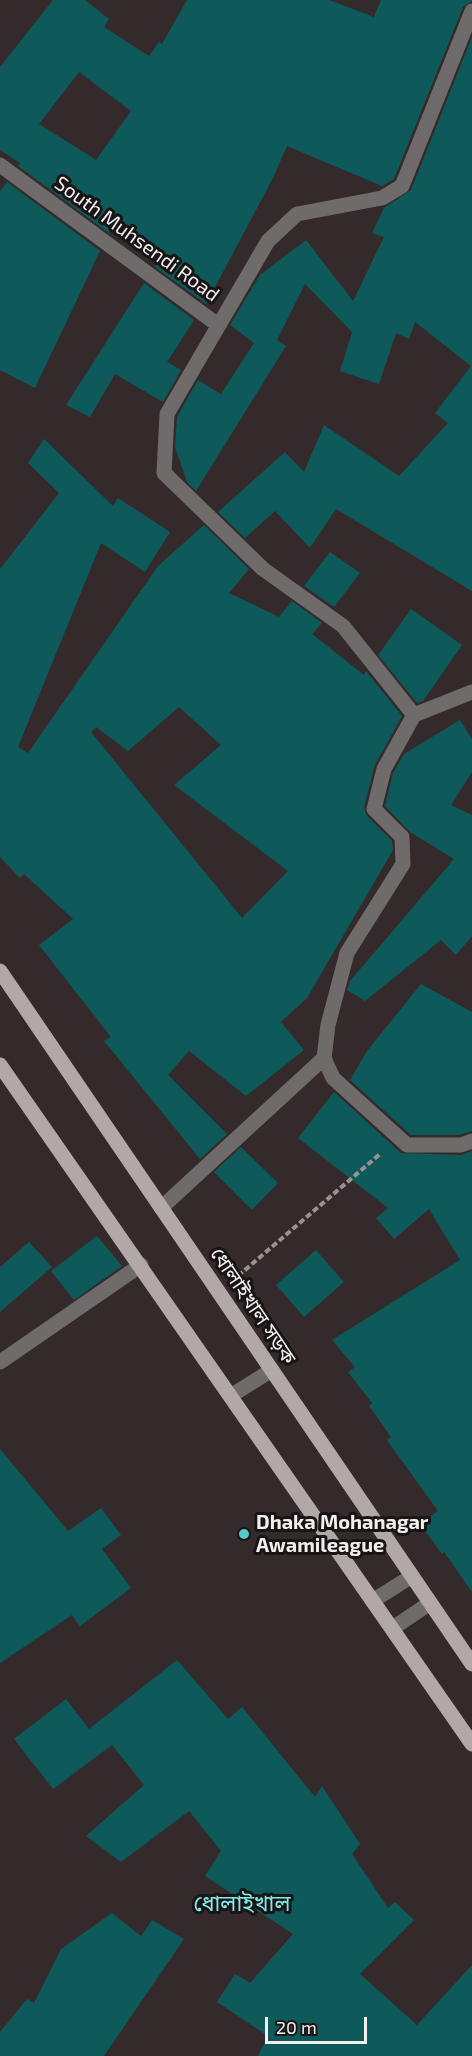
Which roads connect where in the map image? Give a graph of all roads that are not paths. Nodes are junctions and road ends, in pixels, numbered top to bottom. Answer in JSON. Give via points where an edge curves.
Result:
{"nodes":[{"id":1,"x":472,"y":11,"type":"edge"},
{"id":2,"x":0,"y":165,"type":"edge"},
{"id":3,"x":218,"y":325,"type":"junction"},
{"id":4,"x":472,"y":692,"type":"edge"},
{"id":5,"x":414,"y":715,"type":"junction"},
{"id":6,"x":0,"y":971,"type":"edge"},
{"id":7,"x":324,"y":1058,"type":"junction"},
{"id":8,"x":0,"y":1065,"type":"edge"},
{"id":9,"x":472,"y":1141,"type":"edge"},
{"id":10,"x":161,"y":1208,"type":"junction"},
{"id":11,"x":141,"y":1265,"type":"junction"},
{"id":12,"x":0,"y":1362,"type":"edge"},
{"id":13,"x":272,"y":1370,"type":"junction"},
{"id":14,"x":232,"y":1395,"type":"junction"},
{"id":15,"x":412,"y":1576,"type":"junction"},
{"id":16,"x":374,"y":1600,"type":"junction"},
{"id":17,"x":430,"y":1603,"type":"junction"},
{"id":18,"x":393,"y":1628,"type":"junction"},
{"id":19,"x":472,"y":1664,"type":"edge"},
{"id":20,"x":472,"y":1744,"type":"edge"}],
"edges":[{"from":1,"to":3,"type":"street","via":[[402,186],[382,198],[297,214],[268,241]]},
{"from":2,"to":3,"type":"street","name":"South Muhsendi Road"},
{"from":3,"to":5,"type":"street","name":"South Muhsendi Road","via":[[167,414],[164,473],[263,569],[343,626]]},
{"from":4,"to":5,"type":"street"},
{"from":5,"to":7,"type":"street","via":[[384,769],[374,809],[402,837],[403,864],[347,953],[328,1025]]},
{"from":6,"to":10,"type":"main road","name":"ধোলাইখাল সড়ক"},
{"from":7,"to":9,"type":"street","via":[[333,1078],[407,1145],[461,1145]]},
{"from":7,"to":10,"type":"street"},
{"from":8,"to":11,"type":"main road"},
{"from":10,"to":13,"type":"main road","name":"ধোলাইখাল সড়ক"},
{"from":11,"to":12,"type":"street"},
{"from":11,"to":14,"type":"main road"},
{"from":13,"to":14,"type":"street"},
{"from":13,"to":15,"type":"main road","name":"ধোলাইখাল সড়ক"},
{"from":14,"to":16,"type":"main road"},
{"from":15,"to":16,"type":"street"},
{"from":15,"to":17,"type":"main road","name":"ধোলাইখাল সড়ক"},
{"from":16,"to":18,"type":"main road"},
{"from":17,"to":18,"type":"street"},
{"from":17,"to":19,"type":"main road","name":"ধোলাইখাল সড়ক"},
{"from":18,"to":20,"type":"main road"}]}
